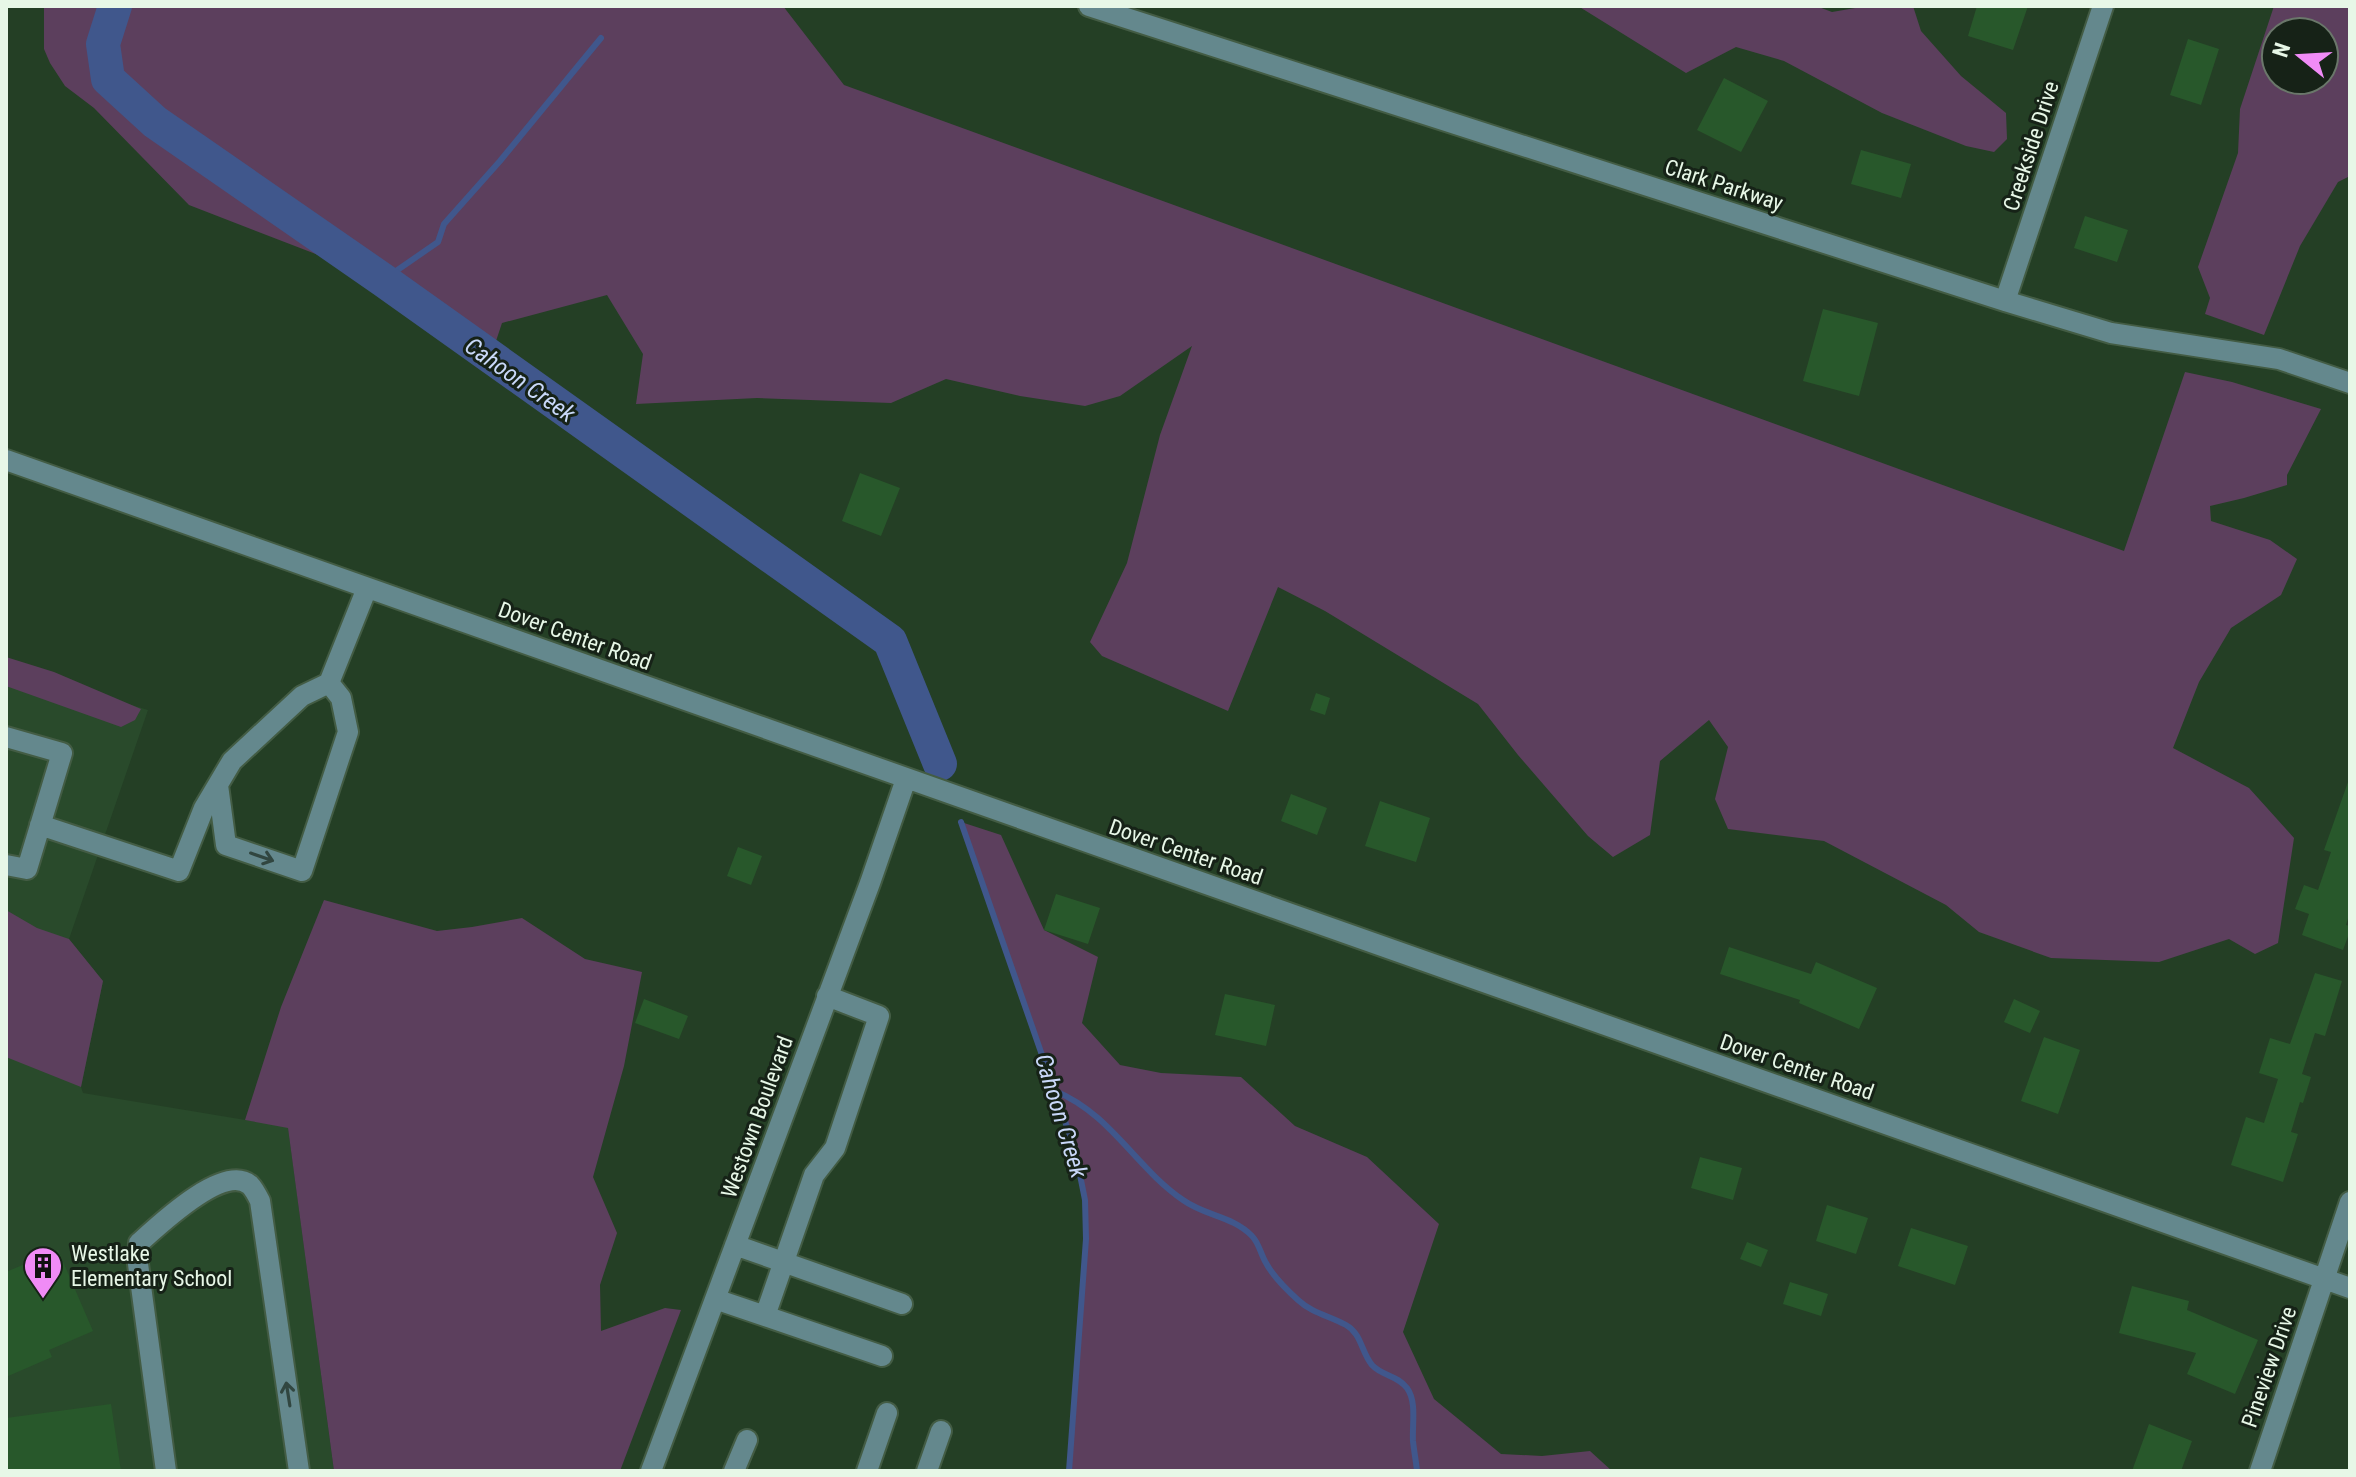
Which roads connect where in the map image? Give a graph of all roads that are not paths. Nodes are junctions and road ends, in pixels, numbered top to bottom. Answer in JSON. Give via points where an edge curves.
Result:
{"nodes":[{"id":1,"x":1089,"y":6,"type":"edge"},
{"id":2,"x":2103,"y":6,"type":"edge"},
{"id":3,"x":2005,"y":301,"type":"junction"},
{"id":4,"x":2350,"y":383,"type":"edge"},
{"id":5,"x":6,"y":460,"type":"edge"},
{"id":6,"x":367,"y":588,"type":"junction"},
{"id":7,"x":329,"y":683,"type":"junction"},
{"id":8,"x":6,"y":737,"type":"edge"},
{"id":9,"x":906,"y":779,"type":"junction"},
{"id":10,"x":218,"y":785,"type":"junction"},
{"id":11,"x":40,"y":825,"type":"junction"},
{"id":12,"x":6,"y":865,"type":"edge"},
{"id":13,"x":827,"y":996,"type":"junction"},
{"id":14,"x":2350,"y":1202,"type":"edge"},
{"id":15,"x":735,"y":1245,"type":"junction"},
{"id":16,"x":784,"y":1263,"type":"junction"},
{"id":17,"x":2325,"y":1279,"type":"junction"},
{"id":18,"x":2350,"y":1288,"type":"edge"},
{"id":19,"x":715,"y":1299,"type":"junction"},
{"id":20,"x":902,"y":1304,"type":"dead end"},
{"id":21,"x":765,"y":1316,"type":"junction"},
{"id":22,"x":882,"y":1356,"type":"dead end"},
{"id":23,"x":887,"y":1413,"type":"dead end"},
{"id":24,"x":941,"y":1431,"type":"dead end"},
{"id":25,"x":747,"y":1440,"type":"dead end"},
{"id":26,"x":655,"y":1470,"type":"edge"},
{"id":27,"x":166,"y":1471,"type":"edge"},
{"id":28,"x":299,"y":1471,"type":"edge"},
{"id":29,"x":734,"y":1471,"type":"edge"},
{"id":30,"x":867,"y":1471,"type":"edge"},
{"id":31,"x":927,"y":1471,"type":"edge"},
{"id":32,"x":2260,"y":1471,"type":"edge"}],
"edges":[{"from":1,"to":3,"type":"street","name":"Clark Parkway"},
{"from":2,"to":3,"type":"street","name":"Creekside Drive"},
{"from":3,"to":4,"type":"street","name":"Clark Parkway","via":[[2111,333],[2279,359]]},
{"from":5,"to":6,"type":"street","name":"Dover Center Road"},
{"from":6,"to":7,"type":"street"},
{"from":6,"to":9,"type":"street","name":"Dover Center Road"},
{"from":7,"to":10,"type":"street","via":[[302,696],[232,761]]},
{"from":10,"to":7,"type":"street","one_way":true,"via":[[226,845],[302,871],[348,732],[341,698]]},
{"from":8,"to":11,"type":"street","via":[[62,753]]},
{"from":9,"to":13,"type":"street","name":"Westown Boulevard"},
{"from":9,"to":17,"type":"street","name":"Dover Center Road"},
{"from":10,"to":11,"type":"street","via":[[179,871]]},
{"from":11,"to":12,"type":"street","via":[[27,869]]},
{"from":13,"to":15,"type":"street","name":"Westown Boulevard"},
{"from":13,"to":16,"type":"street","via":[[879,1016],[835,1148],[814,1175]]},
{"from":14,"to":17,"type":"street","name":"Pineview Drive"},
{"from":15,"to":16,"type":"street"},
{"from":15,"to":19,"type":"street","name":"Westown Boulevard"},
{"from":16,"to":20,"type":"street"},
{"from":16,"to":21,"type":"street"},
{"from":17,"to":18,"type":"street","name":"Dover Center Road"},
{"from":17,"to":32,"type":"street","name":"Pineview Drive"},
{"from":19,"to":21,"type":"street"},
{"from":19,"to":26,"type":"street","name":"Westown Boulevard"},
{"from":21,"to":22,"type":"street"},
{"from":23,"to":30,"type":"street"},
{"from":24,"to":31,"type":"street"},
{"from":25,"to":29,"type":"street"},
{"from":28,"to":27,"type":"street","one_way":true,"via":[[260,1201],[250,1185],[235,1179],[214,1185],[139,1243]]}]}
